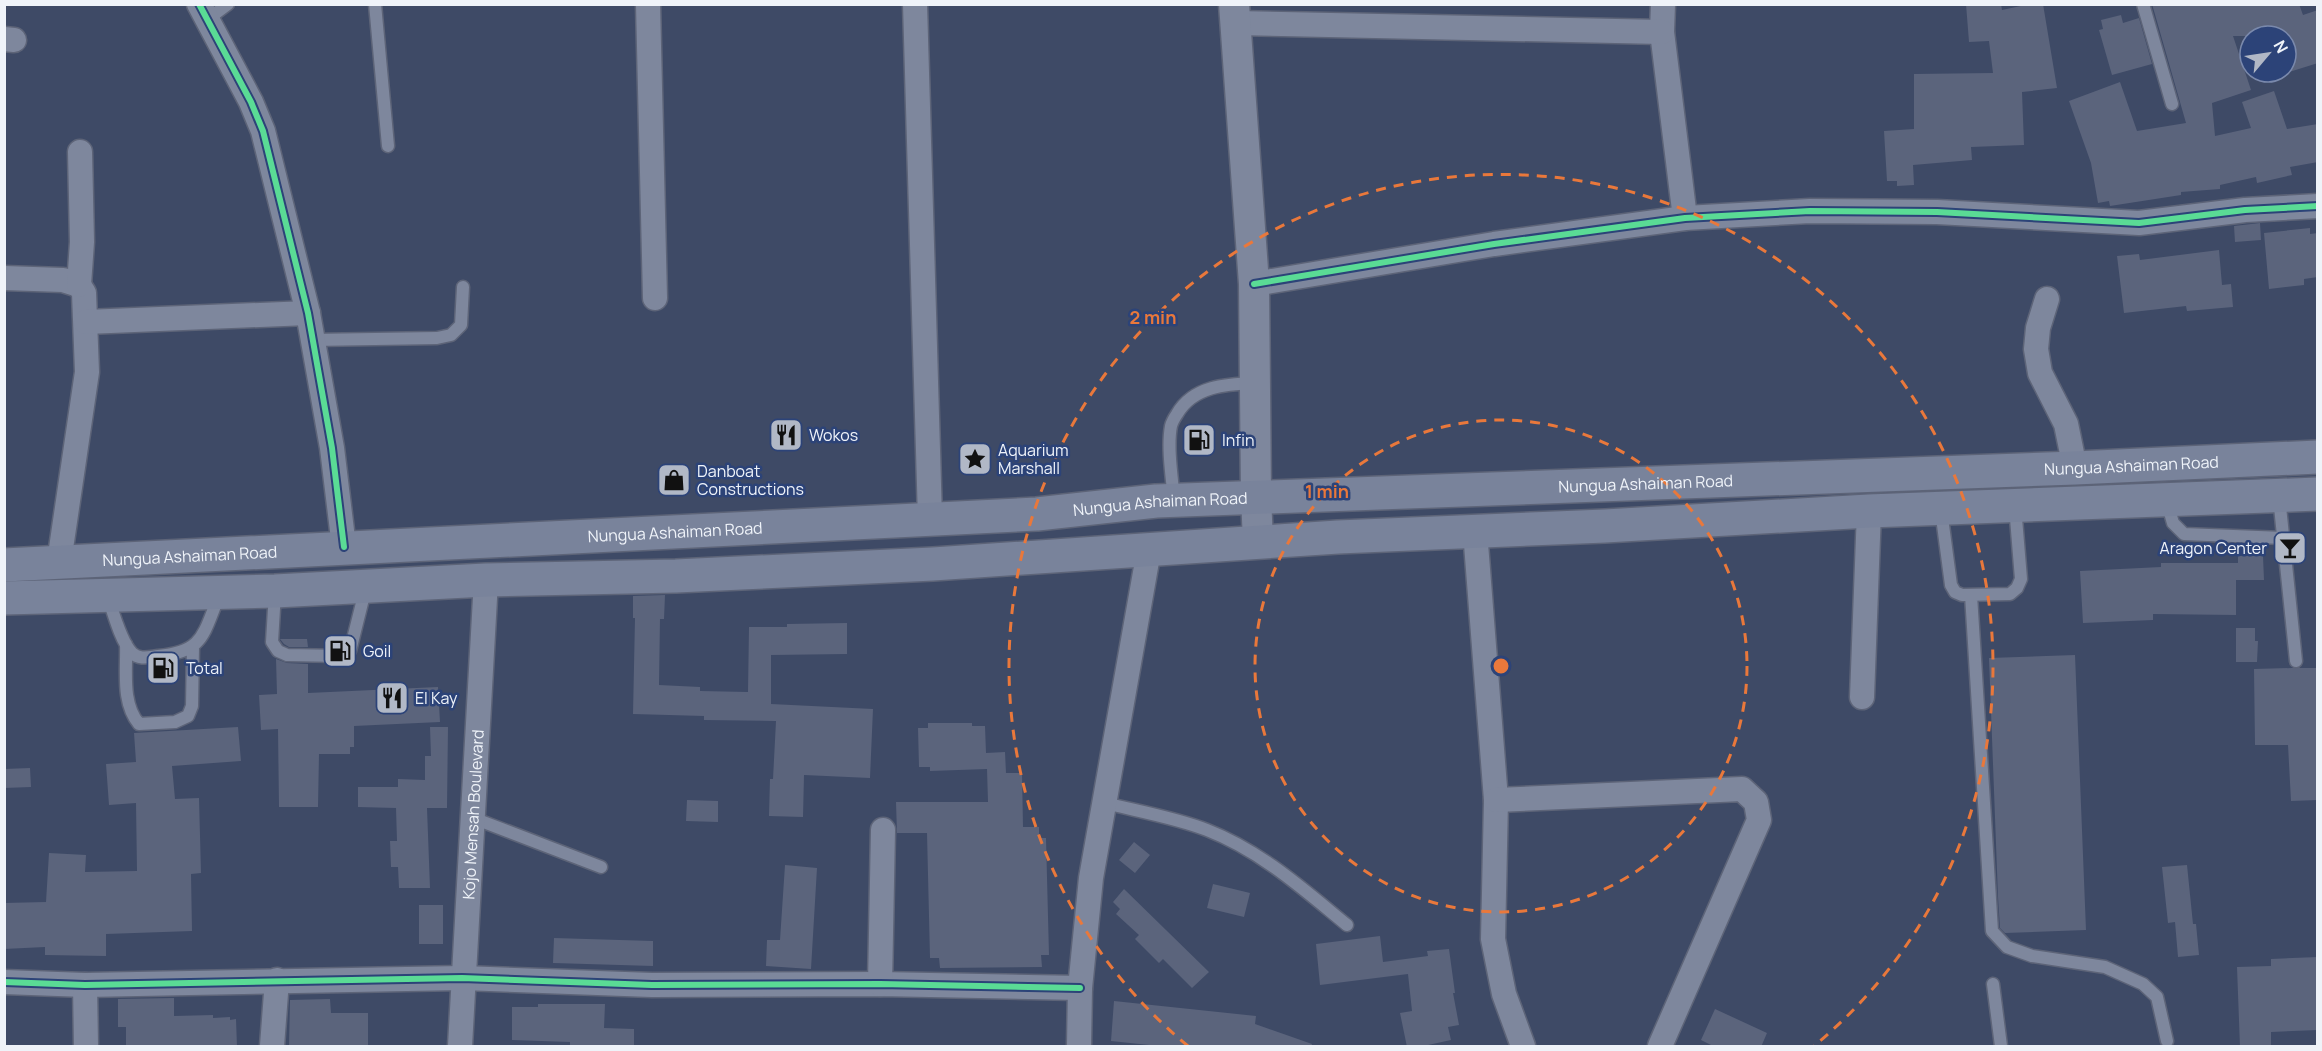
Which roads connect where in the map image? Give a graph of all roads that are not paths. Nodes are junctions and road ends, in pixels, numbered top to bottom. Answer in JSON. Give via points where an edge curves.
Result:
{"nodes":[{"id":1,"x":228,"y":4,"type":"edge"},
{"id":2,"x":375,"y":4,"type":"edge"},
{"id":3,"x":648,"y":4,"type":"edge"},
{"id":4,"x":915,"y":4,"type":"edge"},
{"id":5,"x":1662,"y":4,"type":"edge"},
{"id":6,"x":2143,"y":4,"type":"edge"},
{"id":7,"x":203,"y":12,"type":"edge"},
{"id":8,"x":1235,"y":14,"type":"edge"},
{"id":9,"x":1662,"y":32,"type":"junction"},
{"id":10,"x":2172,"y":104,"type":"dead end"},
{"id":11,"x":388,"y":146,"type":"dead end"},
{"id":12,"x":80,"y":152,"type":"dead end"},
{"id":13,"x":2318,"y":206,"type":"edge"},
{"id":14,"x":1685,"y":218,"type":"junction"},
{"id":15,"x":4,"y":278,"type":"edge"},
{"id":16,"x":1254,"y":284,"type":"junction"},
{"id":17,"x":79,"y":285,"type":"junction"},
{"id":18,"x":463,"y":287,"type":"dead end"},
{"id":19,"x":656,"y":298,"type":"dead end"},
{"id":20,"x":2047,"y":299,"type":"dead end"},
{"id":21,"x":308,"y":313,"type":"junction"},
{"id":22,"x":86,"y":322,"type":"junction"},
{"id":23,"x":312,"y":340,"type":"junction"},
{"id":24,"x":1255,"y":383,"type":"junction"},
{"id":25,"x":2318,"y":457,"type":"edge"},
{"id":26,"x":2075,"y":468,"type":"junction"},
{"id":27,"x":2318,"y":494,"type":"edge"},
{"id":28,"x":2278,"y":496,"type":"junction"},
{"id":29,"x":1256,"y":497,"type":"junction"},
{"id":30,"x":1174,"y":500,"type":"junction"},
{"id":31,"x":2166,"y":501,"type":"junction"},
{"id":32,"x":2015,"y":506,"type":"junction"},
{"id":33,"x":1941,"y":509,"type":"junction"},
{"id":34,"x":1869,"y":512,"type":"junction"},
{"id":35,"x":930,"y":519,"type":"junction"},
{"id":36,"x":1475,"y":531,"type":"junction"},
{"id":37,"x":2283,"y":538,"type":"junction"},
{"id":38,"x":1258,"y":541,"type":"junction"},
{"id":39,"x":344,"y":547,"type":"junction"},
{"id":40,"x":1149,"y":550,"type":"junction"},
{"id":41,"x":59,"y":562,"type":"junction"},
{"id":42,"x":4,"y":565,"type":"edge"},
{"id":43,"x":486,"y":580,"type":"junction"},
{"id":44,"x":366,"y":587,"type":"junction"},
{"id":45,"x":275,"y":591,"type":"junction"},
{"id":46,"x":220,"y":592,"type":"junction"},
{"id":47,"x":1971,"y":595,"type":"junction"},
{"id":48,"x":107,"y":596,"type":"junction"},
{"id":49,"x":4,"y":598,"type":"edge"},
{"id":50,"x":126,"y":644,"type":"junction"},
{"id":51,"x":193,"y":647,"type":"junction"},
{"id":52,"x":2296,"y":662,"type":"dead end"},
{"id":53,"x":1862,"y":697,"type":"dead end"},
{"id":54,"x":1496,"y":800,"type":"junction"},
{"id":55,"x":1105,"y":803,"type":"junction"},
{"id":56,"x":473,"y":818,"type":"junction"},
{"id":57,"x":884,"y":830,"type":"dead end"},
{"id":58,"x":602,"y":867,"type":"dead end"},
{"id":59,"x":1347,"y":925,"type":"dead end"},
{"id":60,"x":462,"y":978,"type":"junction"},
{"id":61,"x":277,"y":980,"type":"junction"},
{"id":62,"x":4,"y":982,"type":"edge"},
{"id":63,"x":880,"y":984,"type":"junction"},
{"id":64,"x":1993,"y":984,"type":"dead end"},
{"id":65,"x":84,"y":985,"type":"junction"},
{"id":66,"x":1080,"y":988,"type":"junction"},
{"id":67,"x":2167,"y":1041,"type":"dead end"},
{"id":68,"x":86,"y":1047,"type":"edge"},
{"id":69,"x":272,"y":1047,"type":"edge"},
{"id":70,"x":460,"y":1047,"type":"edge"},
{"id":71,"x":1079,"y":1047,"type":"edge"},
{"id":72,"x":1523,"y":1047,"type":"edge"},
{"id":73,"x":1660,"y":1047,"type":"edge"},
{"id":74,"x":2001,"y":1047,"type":"edge"}],
"edges":[{"from":1,"to":7,"type":"lane"},
{"from":2,"to":11,"type":"lane"},
{"from":3,"to":19,"type":"street"},
{"from":4,"to":35,"type":"street"},
{"from":5,"to":9,"type":"street"},
{"from":6,"to":10,"type":"lane"},
{"from":7,"to":21,"type":"street","via":[[263,131]]},
{"from":8,"to":9,"type":"street"},
{"from":8,"to":16,"type":"street"},
{"from":9,"to":14,"type":"street"},
{"from":12,"to":17,"type":"street"},
{"from":13,"to":14,"type":"street","via":[[2139,223],[1937,212],[1810,212]]},
{"from":14,"to":16,"type":"street","via":[[1494,244]]},
{"from":15,"to":17,"type":"street","via":[[63,280]]},
{"from":16,"to":24,"type":"street"},
{"from":17,"to":22,"type":"street","via":[[84,293]]},
{"from":18,"to":23,"type":"lane","via":[[461,325],[451,335]]},
{"from":20,"to":26,"type":"street","via":[[2036,349],[2040,373],[2066,424]]},
{"from":21,"to":22,"type":"street"},
{"from":21,"to":23,"type":"street"},
{"from":22,"to":41,"type":"street","via":[[87,372]]},
{"from":23,"to":39,"type":"street","via":[[332,448]]},
{"from":24,"to":29,"type":"street"},
{"from":24,"to":30,"type":"lane","via":[[1228,384],[1200,392],[1183,403],[1171,424]]},
{"from":25,"to":26,"type":"main road","name":"Nungua Ashaiman Road"},
{"from":26,"to":29,"type":"main road","name":"Nungua Ashaiman Road"},
{"from":27,"to":28,"type":"main road"},
{"from":28,"to":31,"type":"main road"},
{"from":28,"to":37,"type":"lane"},
{"from":29,"to":30,"type":"main road","name":"Nungua Ashaiman Road"},
{"from":29,"to":38,"type":"street"},
{"from":30,"to":35,"type":"main road","name":"Nungua Ashaiman Road","via":[[1037,514]]},
{"from":31,"to":32,"type":"main road"},
{"from":31,"to":37,"type":"lane","via":[[2173,523],[2184,534]]},
{"from":32,"to":33,"type":"main road"},
{"from":32,"to":47,"type":"lane","via":[[2021,579],[2017,588],[2010,594]]},
{"from":33,"to":34,"type":"main road"},
{"from":33,"to":47,"type":"lane","via":[[1951,585],[1955,592]]},
{"from":34,"to":36,"type":"main road"},
{"from":34,"to":53,"type":"street"},
{"from":35,"to":39,"type":"main road","name":"Nungua Ashaiman Road"},
{"from":36,"to":38,"type":"main road"},
{"from":36,"to":54,"type":"street"},
{"from":37,"to":52,"type":"lane"},
{"from":38,"to":40,"type":"main road"},
{"from":39,"to":41,"type":"main road","name":"Nungua Ashaiman Road"},
{"from":40,"to":43,"type":"main road","via":[[676,576]]},
{"from":40,"to":55,"type":"street"},
{"from":41,"to":42,"type":"main road","name":"Nungua Ashaiman Road"},
{"from":43,"to":44,"type":"main road"},
{"from":43,"to":56,"type":"street","name":"Kojo Mensah Boulevard"},
{"from":44,"to":45,"type":"main road"},
{"from":44,"to":45,"type":"lane","via":[[350,651],[342,656],[287,656],[278,651],[272,642]]},
{"from":45,"to":46,"type":"main road"},
{"from":46,"to":48,"type":"main road"},
{"from":46,"to":51,"type":"lane","via":[[203,634]]},
{"from":47,"to":67,"type":"lane","via":[[1992,931],[2007,947],[2032,956],[2105,967],[2143,984],[2157,997]]},
{"from":48,"to":49,"type":"main road"},
{"from":48,"to":50,"type":"lane"},
{"from":50,"to":51,"type":"lane","via":[[133,654],[143,658],[180,654]]},
{"from":50,"to":51,"type":"lane","via":[[127,704],[139,724],[175,722],[188,716],[192,705]]},
{"from":54,"to":72,"type":"street","via":[[1493,939],[1504,994]]},
{"from":54,"to":73,"type":"street","via":[[1742,789],[1756,801],[1759,820]]},
{"from":55,"to":59,"type":"lane","via":[[1206,829],[1249,849]]},
{"from":55,"to":66,"type":"street","via":[[1091,878]]},
{"from":56,"to":58,"type":"lane"},
{"from":56,"to":60,"type":"street","name":"Kojo Mensah Boulevard"},
{"from":57,"to":63,"type":"street"},
{"from":60,"to":61,"type":"street"},
{"from":60,"to":63,"type":"street","via":[[652,985]]},
{"from":60,"to":70,"type":"street","name":"Kojo Mensah Boulevard"},
{"from":61,"to":65,"type":"street"},
{"from":61,"to":69,"type":"street"},
{"from":62,"to":65,"type":"street"},
{"from":63,"to":66,"type":"street"},
{"from":64,"to":74,"type":"lane"},
{"from":65,"to":68,"type":"street"},
{"from":66,"to":71,"type":"street"}]}
